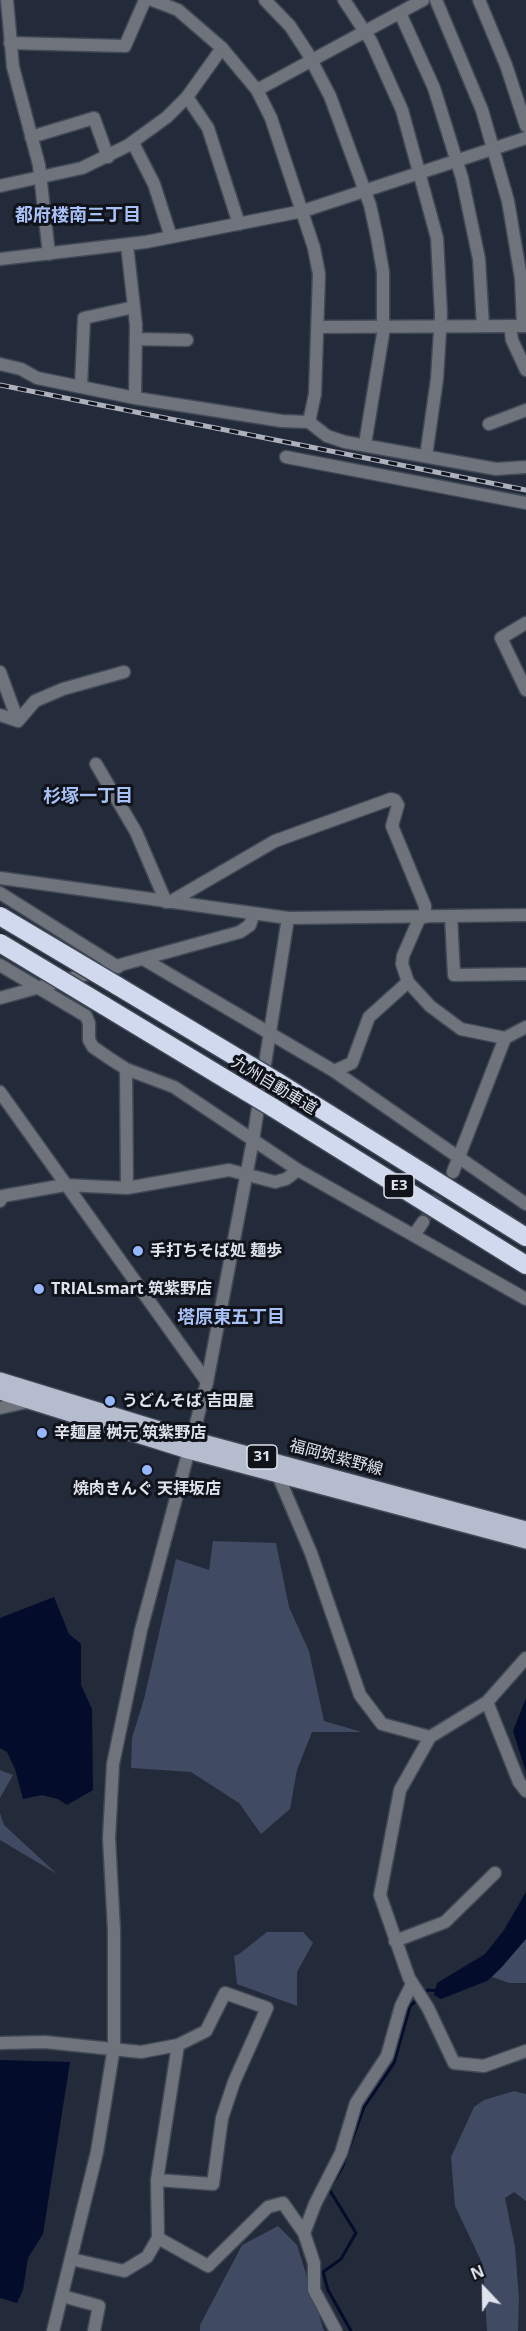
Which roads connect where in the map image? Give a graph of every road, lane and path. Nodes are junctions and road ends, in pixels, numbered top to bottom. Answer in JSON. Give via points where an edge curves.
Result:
{"nodes":[{"id":1,"x":8,"y":0,"type":"edge"},
{"id":2,"x":145,"y":0,"type":"edge"},
{"id":3,"x":152,"y":0,"type":"edge"},
{"id":4,"x":265,"y":0,"type":"edge"},
{"id":5,"x":344,"y":0,"type":"edge"},
{"id":6,"x":436,"y":0,"type":"edge"},
{"id":7,"x":479,"y":0,"type":"edge"},
{"id":8,"x":418,"y":1,"type":"edge"},
{"id":9,"x":181,"y":5,"type":"edge"},
{"id":10,"x":400,"y":13,"type":"junction"},
{"id":11,"x":366,"y":32,"type":"junction"},
{"id":12,"x":10,"y":43,"type":"junction"},
{"id":13,"x":222,"y":48,"type":"junction"},
{"id":14,"x":312,"y":61,"type":"junction"},
{"id":15,"x":257,"y":90,"type":"junction"},
{"id":16,"x":187,"y":97,"type":"junction"},
{"id":17,"x":526,"y":126,"type":"edge"},
{"id":18,"x":31,"y":137,"type":"junction"},
{"id":19,"x":526,"y":138,"type":"edge"},
{"id":20,"x":133,"y":143,"type":"junction"},
{"id":21,"x":493,"y":149,"type":"junction"},
{"id":22,"x":108,"y":157,"type":"junction"},
{"id":23,"x":457,"y":161,"type":"junction"},
{"id":24,"x":421,"y":173,"type":"junction"},
{"id":25,"x":41,"y":178,"type":"junction"},
{"id":26,"x":0,"y":186,"type":"edge"},
{"id":27,"x":364,"y":192,"type":"junction"},
{"id":28,"x":303,"y":212,"type":"junction"},
{"id":29,"x":239,"y":224,"type":"junction"},
{"id":30,"x":171,"y":237,"type":"junction"},
{"id":31,"x":127,"y":245,"type":"junction"},
{"id":32,"x":49,"y":254,"type":"junction"},
{"id":33,"x":0,"y":258,"type":"edge"},
{"id":34,"x":134,"y":307,"type":"junction"},
{"id":35,"x":483,"y":326,"type":"junction"},
{"id":36,"x":520,"y":326,"type":"edge"},
{"id":37,"x":319,"y":327,"type":"junction"},
{"id":38,"x":440,"y":327,"type":"junction"},
{"id":39,"x":383,"y":328,"type":"junction"},
{"id":40,"x":136,"y":339,"type":"junction"},
{"id":41,"x":187,"y":340,"type":"dead end"},
{"id":42,"x":0,"y":364,"type":"edge"},
{"id":43,"x":526,"y":370,"type":"edge"},
{"id":44,"x":81,"y":386,"type":"junction"},
{"id":45,"x":135,"y":398,"type":"junction"},
{"id":46,"x":526,"y":410,"type":"edge"},
{"id":47,"x":309,"y":422,"type":"junction"},
{"id":48,"x":489,"y":424,"type":"dead end"},
{"id":49,"x":365,"y":444,"type":"junction"},
{"id":50,"x":426,"y":456,"type":"junction"},
{"id":51,"x":286,"y":457,"type":"dead end"},
{"id":52,"x":526,"y":467,"type":"edge"},
{"id":53,"x":526,"y":503,"type":"edge"},
{"id":54,"x":526,"y":623,"type":"edge"},
{"id":55,"x":0,"y":672,"type":"edge"},
{"id":56,"x":124,"y":672,"type":"dead end"},
{"id":57,"x":526,"y":690,"type":"edge"},
{"id":58,"x":0,"y":715,"type":"edge"},
{"id":59,"x":18,"y":721,"type":"junction"},
{"id":60,"x":96,"y":764,"type":"dead end"},
{"id":61,"x":0,"y":878,"type":"edge"},
{"id":62,"x":0,"y":893,"type":"edge"},
{"id":63,"x":168,"y":902,"type":"junction"},
{"id":64,"x":253,"y":915,"type":"junction"},
{"id":65,"x":526,"y":915,"type":"edge"},
{"id":66,"x":0,"y":916,"type":"edge"},
{"id":67,"x":451,"y":916,"type":"junction"},
{"id":68,"x":422,"y":917,"type":"junction"},
{"id":69,"x":288,"y":918,"type":"junction"},
{"id":70,"x":0,"y":943,"type":"edge"},
{"id":71,"x":145,"y":960,"type":"junction"},
{"id":72,"x":0,"y":965,"type":"edge"},
{"id":73,"x":526,"y":974,"type":"edge"},
{"id":74,"x":117,"y":976,"type":"junction"},
{"id":75,"x":408,"y":982,"type":"junction"},
{"id":76,"x":38,"y":988,"type":"junction"},
{"id":77,"x":0,"y":998,"type":"edge"},
{"id":78,"x":526,"y":1027,"type":"edge"},
{"id":79,"x":269,"y":1031,"type":"junction"},
{"id":80,"x":505,"y":1038,"type":"junction"},
{"id":81,"x":126,"y":1069,"type":"junction"},
{"id":82,"x":334,"y":1071,"type":"junction"},
{"id":83,"x":0,"y":1093,"type":"edge"},
{"id":84,"x":253,"y":1140,"type":"junction"},
{"id":85,"x":460,"y":1157,"type":"junction"},
{"id":86,"x":298,"y":1170,"type":"junction"},
{"id":87,"x":453,"y":1172,"type":"tunnel mouth"},
{"id":88,"x":247,"y":1175,"type":"junction"},
{"id":89,"x":65,"y":1185,"type":"junction"},
{"id":90,"x":127,"y":1188,"type":"junction"},
{"id":91,"x":0,"y":1201,"type":"edge"},
{"id":92,"x":526,"y":1204,"type":"edge"},
{"id":93,"x":423,"y":1222,"type":"tunnel mouth"},
{"id":94,"x":414,"y":1235,"type":"junction"},
{"id":95,"x":526,"y":1237,"type":"edge"},
{"id":96,"x":526,"y":1265,"type":"edge"},
{"id":97,"x":526,"y":1299,"type":"edge"},
{"id":98,"x":0,"y":1380,"type":"edge"},
{"id":99,"x":207,"y":1382,"type":"junction"},
{"id":100,"x":0,"y":1392,"type":"edge"},
{"id":101,"x":27,"y":1402,"type":"junction"},
{"id":102,"x":0,"y":1408,"type":"edge"},
{"id":103,"x":190,"y":1445,"type":"junction"},
{"id":104,"x":277,"y":1473,"type":"junction"},
{"id":105,"x":526,"y":1529,"type":"edge"},
{"id":106,"x":526,"y":1541,"type":"edge"},
{"id":107,"x":526,"y":1658,"type":"edge"},
{"id":108,"x":487,"y":1702,"type":"junction"},
{"id":109,"x":430,"y":1737,"type":"junction"},
{"id":110,"x":526,"y":1791,"type":"edge"},
{"id":111,"x":495,"y":1873,"type":"dead end"},
{"id":112,"x":395,"y":1941,"type":"junction"},
{"id":113,"x":412,"y":1984,"type":"junction"},
{"id":114,"x":0,"y":2043,"type":"edge"},
{"id":115,"x":178,"y":2045,"type":"junction"},
{"id":116,"x":114,"y":2047,"type":"junction"},
{"id":117,"x":526,"y":2051,"type":"edge"},
{"id":118,"x":157,"y":2180,"type":"junction"},
{"id":119,"x":304,"y":2233,"type":"junction"},
{"id":120,"x":158,"y":2238,"type":"junction"},
{"id":121,"x":71,"y":2259,"type":"junction"},
{"id":122,"x":62,"y":2296,"type":"junction"},
{"id":123,"x":53,"y":2331,"type":"edge"},
{"id":124,"x":93,"y":2331,"type":"edge"},
{"id":125,"x":336,"y":2331,"type":"edge"}],
"edges":[{"from":1,"to":12,"type":"street"},
{"from":2,"to":12,"type":"street","via":[[128,44],[121,48]]},
{"from":3,"to":9,"type":"street"},
{"from":4,"to":14,"type":"street","via":[[290,26]]},
{"from":5,"to":11,"type":"street"},
{"from":6,"to":21,"type":"street","via":[[466,68]]},
{"from":7,"to":17,"type":"street"},
{"from":8,"to":10,"type":"street"},
{"from":9,"to":13,"type":"street"},
{"from":10,"to":11,"type":"street"},
{"from":10,"to":23,"type":"street","via":[[434,88]]},
{"from":11,"to":14,"type":"street"},
{"from":11,"to":24,"type":"street","via":[[402,110]]},
{"from":12,"to":18,"type":"street","via":[[16,86]]},
{"from":13,"to":15,"type":"street"},
{"from":13,"to":16,"type":"street"},
{"from":14,"to":15,"type":"street"},
{"from":14,"to":27,"type":"street","via":[[330,96]]},
{"from":15,"to":28,"type":"street","via":[[271,118]]},
{"from":16,"to":20,"type":"street"},
{"from":16,"to":29,"type":"street","via":[[212,136]]},
{"from":18,"to":22,"type":"street","via":[[94,118]]},
{"from":18,"to":25,"type":"street"},
{"from":19,"to":21,"type":"street"},
{"from":20,"to":22,"type":"street"},
{"from":20,"to":30,"type":"street","via":[[154,184]]},
{"from":21,"to":23,"type":"street"},
{"from":21,"to":36,"type":"street","via":[[515,238],[521,278]]},
{"from":22,"to":25,"type":"street"},
{"from":23,"to":24,"type":"street"},
{"from":23,"to":35,"type":"street","via":[[479,259]]},
{"from":24,"to":27,"type":"street"},
{"from":24,"to":38,"type":"street","via":[[437,238]]},
{"from":25,"to":26,"type":"street"},
{"from":25,"to":32,"type":"street"},
{"from":27,"to":28,"type":"street"},
{"from":27,"to":39,"type":"street","via":[[381,260]]},
{"from":28,"to":29,"type":"street"},
{"from":28,"to":37,"type":"street","via":[[319,274]]},
{"from":29,"to":30,"type":"street"},
{"from":30,"to":31,"type":"street"},
{"from":31,"to":32,"type":"street"},
{"from":31,"to":34,"type":"street"},
{"from":32,"to":33,"type":"street"},
{"from":34,"to":40,"type":"street"},
{"from":34,"to":44,"type":"street","via":[[84,318]]},
{"from":35,"to":36,"type":"street"},
{"from":35,"to":38,"type":"street"},
{"from":36,"to":43,"type":"street","via":[[512,340]]},
{"from":37,"to":39,"type":"street"},
{"from":37,"to":47,"type":"street","via":[[315,394]]},
{"from":38,"to":39,"type":"street"},
{"from":38,"to":50,"type":"street"},
{"from":39,"to":49,"type":"street"},
{"from":40,"to":41,"type":"street"},
{"from":40,"to":45,"type":"street"},
{"from":42,"to":44,"type":"street","via":[[38,378]]},
{"from":44,"to":45,"type":"street"},
{"from":45,"to":47,"type":"street"},
{"from":46,"to":48,"type":"street"},
{"from":47,"to":49,"type":"street","via":[[327,436]]},
{"from":49,"to":50,"type":"street"},
{"from":50,"to":52,"type":"street","via":[[496,470]]},
{"from":51,"to":53,"type":"street"},
{"from":54,"to":57,"type":"street","via":[[501,638]]},
{"from":55,"to":59,"type":"street"},
{"from":56,"to":59,"type":"street","via":[[35,701]]},
{"from":58,"to":59,"type":"street"},
{"from":60,"to":63,"type":"street","via":[[136,832]]},
{"from":61,"to":63,"type":"street"},
{"from":62,"to":74,"type":"street"},
{"from":63,"to":64,"type":"street"},
{"from":63,"to":68,"type":"street","via":[[275,841],[391,799],[398,805],[392,826],[425,906]]},
{"from":64,"to":69,"type":"street"},
{"from":64,"to":71,"type":"street","via":[[250,925],[240,932]]},
{"from":65,"to":67,"type":"street"},
{"from":66,"to":74,"type":"highway","name":"九州自動車道","number":"E3","bridge":true},
{"from":67,"to":68,"type":"street"},
{"from":67,"to":73,"type":"street","via":[[454,975]]},
{"from":68,"to":69,"type":"street"},
{"from":68,"to":75,"type":"street","via":[[402,956]]},
{"from":69,"to":79,"type":"street"},
{"from":70,"to":96,"type":"highway","name":"九州自動車道","number":"E3","bridge":true},
{"from":71,"to":74,"type":"street"},
{"from":71,"to":79,"type":"street"},
{"from":72,"to":76,"type":"street"},
{"from":74,"to":76,"type":"street"},
{"from":74,"to":95,"type":"highway","name":"九州自動車道","number":"E3","bridge":true,"via":[[251,1066]]},
{"from":75,"to":80,"type":"street","via":[[430,1006],[461,1029]]},
{"from":75,"to":82,"type":"street","via":[[369,1017],[352,1063]]},
{"from":76,"to":77,"type":"street"},
{"from":76,"to":81,"type":"street","via":[[86,1016],[93,1047]]},
{"from":78,"to":80,"type":"street"},
{"from":79,"to":82,"type":"street"},
{"from":79,"to":84,"type":"street"},
{"from":80,"to":85,"type":"street"},
{"from":81,"to":84,"type":"street","via":[[174,1087]]},
{"from":81,"to":90,"type":"street"},
{"from":82,"to":85,"type":"street"},
{"from":83,"to":89,"type":"street"},
{"from":84,"to":86,"type":"street"},
{"from":84,"to":88,"type":"street"},
{"from":85,"to":87,"type":"street"},
{"from":85,"to":92,"type":"street"},
{"from":86,"to":88,"type":"street","via":[[275,1182]]},
{"from":86,"to":94,"type":"street"},
{"from":88,"to":90,"type":"street","via":[[229,1170]]},
{"from":88,"to":99,"type":"street"},
{"from":89,"to":90,"type":"street"},
{"from":89,"to":91,"type":"street","via":[[3,1196]]},
{"from":89,"to":99,"type":"street"},
{"from":93,"to":94,"type":"street"},
{"from":94,"to":97,"type":"street"},
{"from":98,"to":103,"type":"main road","name":"福岡筑紫野線","number":"31"},
{"from":99,"to":103,"type":"street"},
{"from":100,"to":101,"type":"main road","name":"福岡筑紫野線","number":"31"},
{"from":101,"to":102,"type":"street"},
{"from":101,"to":103,"type":"main road","name":"福岡筑紫野線","number":"31"},
{"from":103,"to":104,"type":"main road","name":"福岡筑紫野線","number":"31"},
{"from":103,"to":105,"type":"main road","name":"福岡筑紫野線","number":"31"},
{"from":103,"to":116,"type":"street","via":[[141,1630],[118,1736],[109,1805]]},
{"from":104,"to":106,"type":"main road","name":"福岡筑紫野線","number":"31"},
{"from":104,"to":109,"type":"street","via":[[312,1553],[360,1695],[381,1725]]},
{"from":107,"to":108,"type":"street"},
{"from":108,"to":109,"type":"street"},
{"from":108,"to":110,"type":"street"},
{"from":109,"to":112,"type":"street","via":[[400,1790],[383,1872],[380,1895]]},
{"from":111,"to":112,"type":"street","via":[[445,1922]]},
{"from":112,"to":113,"type":"street"},
{"from":113,"to":117,"type":"street","via":[[428,2007],[454,2063],[484,2066]]},
{"from":113,"to":119,"type":"street","via":[[401,2006],[387,2056],[356,2103],[341,2153]]},
{"from":114,"to":116,"type":"street"},
{"from":115,"to":116,"type":"street","via":[[141,2052]]},
{"from":115,"to":118,"type":"street"},
{"from":115,"to":118,"type":"street","via":[[206,2031],[225,1993],[267,2008],[222,2118],[213,2184]]},
{"from":116,"to":121,"type":"street","via":[[97,2152]]},
{"from":118,"to":120,"type":"street"},
{"from":119,"to":120,"type":"street","via":[[283,2203],[268,2207],[208,2266]]},
{"from":119,"to":125,"type":"street","via":[[314,2263],[314,2290]]},
{"from":120,"to":121,"type":"street","via":[[147,2258],[124,2271]]},
{"from":121,"to":122,"type":"street"},
{"from":122,"to":123,"type":"street"},
{"from":122,"to":124,"type":"street","via":[[99,2306]]}]}
